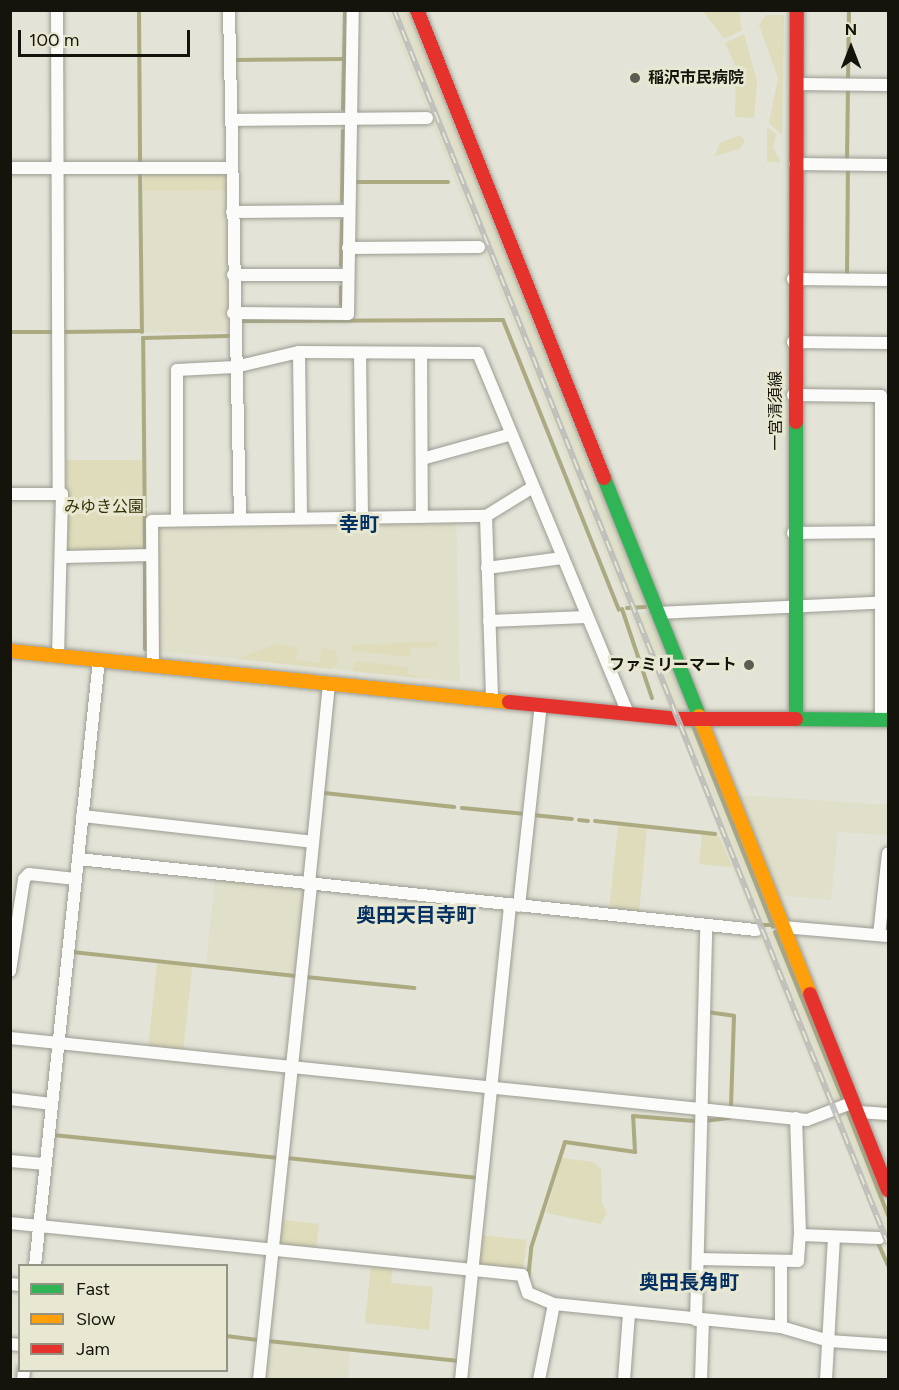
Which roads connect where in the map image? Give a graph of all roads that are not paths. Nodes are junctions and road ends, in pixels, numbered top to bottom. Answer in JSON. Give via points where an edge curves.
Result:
{"nodes":[{"id":1,"x":57,"y":10,"type":"edge"},
{"id":2,"x":229,"y":10,"type":"edge"},
{"id":3,"x":352,"y":10,"type":"edge"},
{"id":4,"x":417,"y":10,"type":"edge"},
{"id":5,"x":797,"y":10,"type":"edge"},
{"id":6,"x":796,"y":84,"type":"junction"},
{"id":7,"x":888,"y":85,"type":"edge"},
{"id":8,"x":428,"y":118,"type":"dead end"},
{"id":9,"x":231,"y":120,"type":"junction"},
{"id":10,"x":351,"y":120,"type":"junction"},
{"id":11,"x":795,"y":164,"type":"junction"},
{"id":12,"x":888,"y":165,"type":"edge"},
{"id":13,"x":10,"y":168,"type":"edge"},
{"id":14,"x":57,"y":168,"type":"junction"},
{"id":15,"x":231,"y":168,"type":"junction"},
{"id":16,"x":348,"y":211,"type":"junction"},
{"id":17,"x":232,"y":212,"type":"junction"},
{"id":18,"x":348,"y":248,"type":"junction"},
{"id":19,"x":479,"y":248,"type":"dead end"},
{"id":20,"x":233,"y":275,"type":"junction"},
{"id":21,"x":347,"y":275,"type":"junction"},
{"id":22,"x":793,"y":279,"type":"junction"},
{"id":23,"x":888,"y":280,"type":"edge"},
{"id":24,"x":233,"y":314,"type":"junction"},
{"id":25,"x":793,"y":342,"type":"junction"},
{"id":26,"x":888,"y":343,"type":"edge"},
{"id":27,"x":299,"y":352,"type":"junction"},
{"id":28,"x":360,"y":353,"type":"junction"},
{"id":29,"x":421,"y":353,"type":"junction"},
{"id":30,"x":235,"y":367,"type":"junction"},
{"id":31,"x":793,"y":395,"type":"junction"},
{"id":32,"x":512,"y":434,"type":"junction"},
{"id":33,"x":422,"y":459,"type":"junction"},
{"id":34,"x":884,"y":478,"type":"edge"},
{"id":35,"x":533,"y":487,"type":"junction"},
{"id":36,"x":10,"y":494,"type":"edge"},
{"id":37,"x":59,"y":494,"type":"junction"},
{"id":38,"x":486,"y":516,"type":"junction"},
{"id":39,"x":422,"y":517,"type":"junction"},
{"id":40,"x":301,"y":518,"type":"junction"},
{"id":41,"x":362,"y":518,"type":"junction"},
{"id":42,"x":240,"y":519,"type":"junction"},
{"id":43,"x":177,"y":520,"type":"junction"},
{"id":44,"x":885,"y":532,"type":"edge"},
{"id":45,"x":793,"y":533,"type":"junction"},
{"id":46,"x":152,"y":555,"type":"junction"},
{"id":47,"x":63,"y":557,"type":"junction"},
{"id":48,"x":562,"y":558,"type":"junction"},
{"id":49,"x":487,"y":568,"type":"junction"},
{"id":50,"x":885,"y":602,"type":"edge"},
{"id":51,"x":794,"y":606,"type":"junction"},
{"id":52,"x":657,"y":613,"type":"junction"},
{"id":53,"x":586,"y":617,"type":"junction"},
{"id":54,"x":489,"y":621,"type":"junction"},
{"id":55,"x":10,"y":651,"type":"edge"},
{"id":56,"x":58,"y":656,"type":"junction"},
{"id":57,"x":99,"y":660,"type":"junction"},
{"id":58,"x":153,"y":665,"type":"junction"},
{"id":59,"x":329,"y":683,"type":"junction"},
{"id":60,"x":492,"y":700,"type":"junction"},
{"id":61,"x":541,"y":705,"type":"junction"},
{"id":62,"x":628,"y":714,"type":"junction"},
{"id":63,"x":699,"y":719,"type":"junction"},
{"id":64,"x":796,"y":719,"type":"junction"},
{"id":65,"x":885,"y":720,"type":"edge"},
{"id":66,"x":82,"y":816,"type":"junction"},
{"id":67,"x":313,"y":842,"type":"junction"},
{"id":68,"x":888,"y":853,"type":"edge"},
{"id":69,"x":78,"y":859,"type":"junction"},
{"id":70,"x":76,"y":879,"type":"junction"},
{"id":71,"x":310,"y":884,"type":"junction"},
{"id":72,"x":16,"y":904,"type":"edge"},
{"id":73,"x":515,"y":905,"type":"junction"},
{"id":74,"x":706,"y":925,"type":"junction"},
{"id":75,"x":783,"y":927,"type":"junction"},
{"id":76,"x":756,"y":930,"type":"dead end"},
{"id":77,"x":884,"y":935,"type":"edge"},
{"id":78,"x":10,"y":971,"type":"edge"},
{"id":79,"x":10,"y":1038,"type":"edge"},
{"id":80,"x":58,"y":1043,"type":"junction"},
{"id":81,"x":292,"y":1067,"type":"junction"},
{"id":82,"x":491,"y":1088,"type":"junction"},
{"id":83,"x":10,"y":1099,"type":"edge"},
{"id":84,"x":52,"y":1104,"type":"junction"},
{"id":85,"x":856,"y":1107,"type":"junction"},
{"id":86,"x":699,"y":1110,"type":"junction"},
{"id":87,"x":888,"y":1114,"type":"edge"},
{"id":88,"x":796,"y":1118,"type":"junction"},
{"id":89,"x":10,"y":1161,"type":"edge"},
{"id":90,"x":46,"y":1164,"type":"junction"},
{"id":91,"x":888,"y":1190,"type":"edge"},
{"id":92,"x":10,"y":1223,"type":"edge"},
{"id":93,"x":39,"y":1226,"type":"junction"},
{"id":94,"x":800,"y":1235,"type":"junction"},
{"id":95,"x":834,"y":1237,"type":"junction"},
{"id":96,"x":879,"y":1238,"type":"dead end"},
{"id":97,"x":273,"y":1249,"type":"junction"},
{"id":98,"x":698,"y":1259,"type":"junction"},
{"id":99,"x":781,"y":1261,"type":"junction"},
{"id":100,"x":35,"y":1264,"type":"edge"},
{"id":101,"x":472,"y":1270,"type":"junction"},
{"id":102,"x":554,"y":1304,"type":"junction"},
{"id":103,"x":629,"y":1314,"type":"junction"},
{"id":104,"x":700,"y":1320,"type":"junction"},
{"id":105,"x":781,"y":1328,"type":"junction"},
{"id":106,"x":829,"y":1341,"type":"junction"},
{"id":107,"x":888,"y":1345,"type":"edge"},
{"id":108,"x":260,"y":1380,"type":"edge"},
{"id":109,"x":461,"y":1380,"type":"edge"},
{"id":110,"x":539,"y":1380,"type":"edge"},
{"id":111,"x":624,"y":1380,"type":"edge"},
{"id":112,"x":701,"y":1380,"type":"edge"},
{"id":113,"x":826,"y":1380,"type":"edge"}],
"edges":[{"from":1,"to":14,"type":"street"},
{"from":2,"to":9,"type":"street"},
{"from":3,"to":10,"type":"street"},
{"from":4,"to":52,"type":"street"},
{"from":5,"to":6,"type":"street","name":"一宮清須線"},
{"from":6,"to":7,"type":"street"},
{"from":6,"to":11,"type":"street","name":"一宮清須線"},
{"from":8,"to":10,"type":"street"},
{"from":9,"to":10,"type":"street"},
{"from":9,"to":15,"type":"street"},
{"from":10,"to":16,"type":"street"},
{"from":11,"to":12,"type":"street"},
{"from":11,"to":22,"type":"street","name":"一宮清須線"},
{"from":13,"to":14,"type":"street"},
{"from":14,"to":15,"type":"street"},
{"from":14,"to":37,"type":"street"},
{"from":15,"to":17,"type":"street"},
{"from":16,"to":17,"type":"street"},
{"from":16,"to":18,"type":"street"},
{"from":17,"to":20,"type":"street"},
{"from":18,"to":19,"type":"street"},
{"from":18,"to":21,"type":"street"},
{"from":20,"to":21,"type":"street"},
{"from":20,"to":24,"type":"street"},
{"from":21,"to":24,"type":"street","via":[[348,314]]},
{"from":22,"to":23,"type":"street"},
{"from":22,"to":25,"type":"street","name":"一宮清須線"},
{"from":24,"to":30,"type":"street"},
{"from":25,"to":26,"type":"street"},
{"from":25,"to":31,"type":"street","name":"一宮清須線"},
{"from":27,"to":28,"type":"street"},
{"from":27,"to":30,"type":"street"},
{"from":27,"to":40,"type":"street"},
{"from":28,"to":29,"type":"street"},
{"from":28,"to":41,"type":"street"},
{"from":29,"to":32,"type":"street","via":[[478,353]]},
{"from":29,"to":33,"type":"street"},
{"from":30,"to":42,"type":"street"},
{"from":30,"to":43,"type":"street","via":[[177,369]]},
{"from":31,"to":34,"type":"street","via":[[881,396]]},
{"from":31,"to":45,"type":"street","name":"一宮清須線"},
{"from":32,"to":33,"type":"street"},
{"from":32,"to":35,"type":"street"},
{"from":33,"to":39,"type":"street"},
{"from":34,"to":44,"type":"street"},
{"from":35,"to":38,"type":"street"},
{"from":35,"to":48,"type":"street"},
{"from":36,"to":37,"type":"street"},
{"from":37,"to":47,"type":"street"},
{"from":38,"to":39,"type":"street"},
{"from":38,"to":49,"type":"street"},
{"from":39,"to":41,"type":"street"},
{"from":40,"to":41,"type":"street"},
{"from":40,"to":42,"type":"street"},
{"from":42,"to":43,"type":"street"},
{"from":43,"to":46,"type":"street","via":[[152,521]]},
{"from":44,"to":45,"type":"street"},
{"from":44,"to":50,"type":"street"},
{"from":45,"to":51,"type":"street","name":"一宮清須線"},
{"from":46,"to":47,"type":"street"},
{"from":46,"to":58,"type":"street"},
{"from":47,"to":56,"type":"street"},
{"from":48,"to":49,"type":"street"},
{"from":48,"to":53,"type":"street"},
{"from":49,"to":54,"type":"street"},
{"from":50,"to":51,"type":"street"},
{"from":50,"to":65,"type":"street"},
{"from":51,"to":52,"type":"street"},
{"from":51,"to":64,"type":"street","name":"一宮清須線"},
{"from":52,"to":63,"type":"street"},
{"from":53,"to":54,"type":"street"},
{"from":53,"to":62,"type":"street"},
{"from":54,"to":60,"type":"street"},
{"from":55,"to":56,"type":"street"},
{"from":56,"to":57,"type":"street"},
{"from":57,"to":58,"type":"street"},
{"from":57,"to":66,"type":"street"},
{"from":58,"to":59,"type":"street"},
{"from":59,"to":60,"type":"street"},
{"from":59,"to":67,"type":"street"},
{"from":60,"to":61,"type":"street"},
{"from":61,"to":62,"type":"street"},
{"from":61,"to":73,"type":"street"},
{"from":62,"to":63,"type":"street"},
{"from":63,"to":64,"type":"street"},
{"from":63,"to":75,"type":"street"},
{"from":64,"to":65,"type":"street"},
{"from":66,"to":67,"type":"street"},
{"from":66,"to":69,"type":"street"},
{"from":67,"to":71,"type":"street"},
{"from":68,"to":77,"type":"street"},
{"from":69,"to":70,"type":"street"},
{"from":69,"to":71,"type":"street"},
{"from":70,"to":72,"type":"street","via":[[29,874]]},
{"from":70,"to":80,"type":"street"},
{"from":71,"to":73,"type":"street"},
{"from":71,"to":81,"type":"street"},
{"from":72,"to":78,"type":"street"},
{"from":73,"to":74,"type":"street"},
{"from":73,"to":82,"type":"street"},
{"from":74,"to":76,"type":"street"},
{"from":74,"to":86,"type":"street"},
{"from":75,"to":77,"type":"street"},
{"from":75,"to":85,"type":"street"},
{"from":79,"to":80,"type":"street"},
{"from":80,"to":81,"type":"street"},
{"from":80,"to":84,"type":"street"},
{"from":81,"to":82,"type":"street"},
{"from":81,"to":97,"type":"street"},
{"from":82,"to":86,"type":"street"},
{"from":82,"to":101,"type":"street"},
{"from":83,"to":84,"type":"street"},
{"from":84,"to":90,"type":"street"},
{"from":85,"to":87,"type":"street"},
{"from":85,"to":88,"type":"street"},
{"from":85,"to":91,"type":"street"},
{"from":86,"to":88,"type":"street"},
{"from":86,"to":98,"type":"street"},
{"from":88,"to":94,"type":"street"},
{"from":89,"to":90,"type":"street"},
{"from":90,"to":93,"type":"street"},
{"from":92,"to":93,"type":"street"},
{"from":93,"to":97,"type":"street"},
{"from":93,"to":100,"type":"street"},
{"from":94,"to":95,"type":"street"},
{"from":94,"to":99,"type":"street","via":[[798,1261]]},
{"from":95,"to":96,"type":"street"},
{"from":95,"to":106,"type":"street"},
{"from":97,"to":101,"type":"street"},
{"from":97,"to":108,"type":"street"},
{"from":98,"to":99,"type":"street"},
{"from":98,"to":104,"type":"street"},
{"from":99,"to":105,"type":"street"},
{"from":101,"to":102,"type":"street","via":[[522,1275],[528,1293]]},
{"from":101,"to":109,"type":"street"},
{"from":102,"to":103,"type":"street"},
{"from":102,"to":110,"type":"street"},
{"from":103,"to":104,"type":"street"},
{"from":103,"to":111,"type":"street"},
{"from":104,"to":105,"type":"street"},
{"from":104,"to":112,"type":"street"},
{"from":105,"to":106,"type":"street"},
{"from":106,"to":107,"type":"street"},
{"from":106,"to":113,"type":"street"}]}
